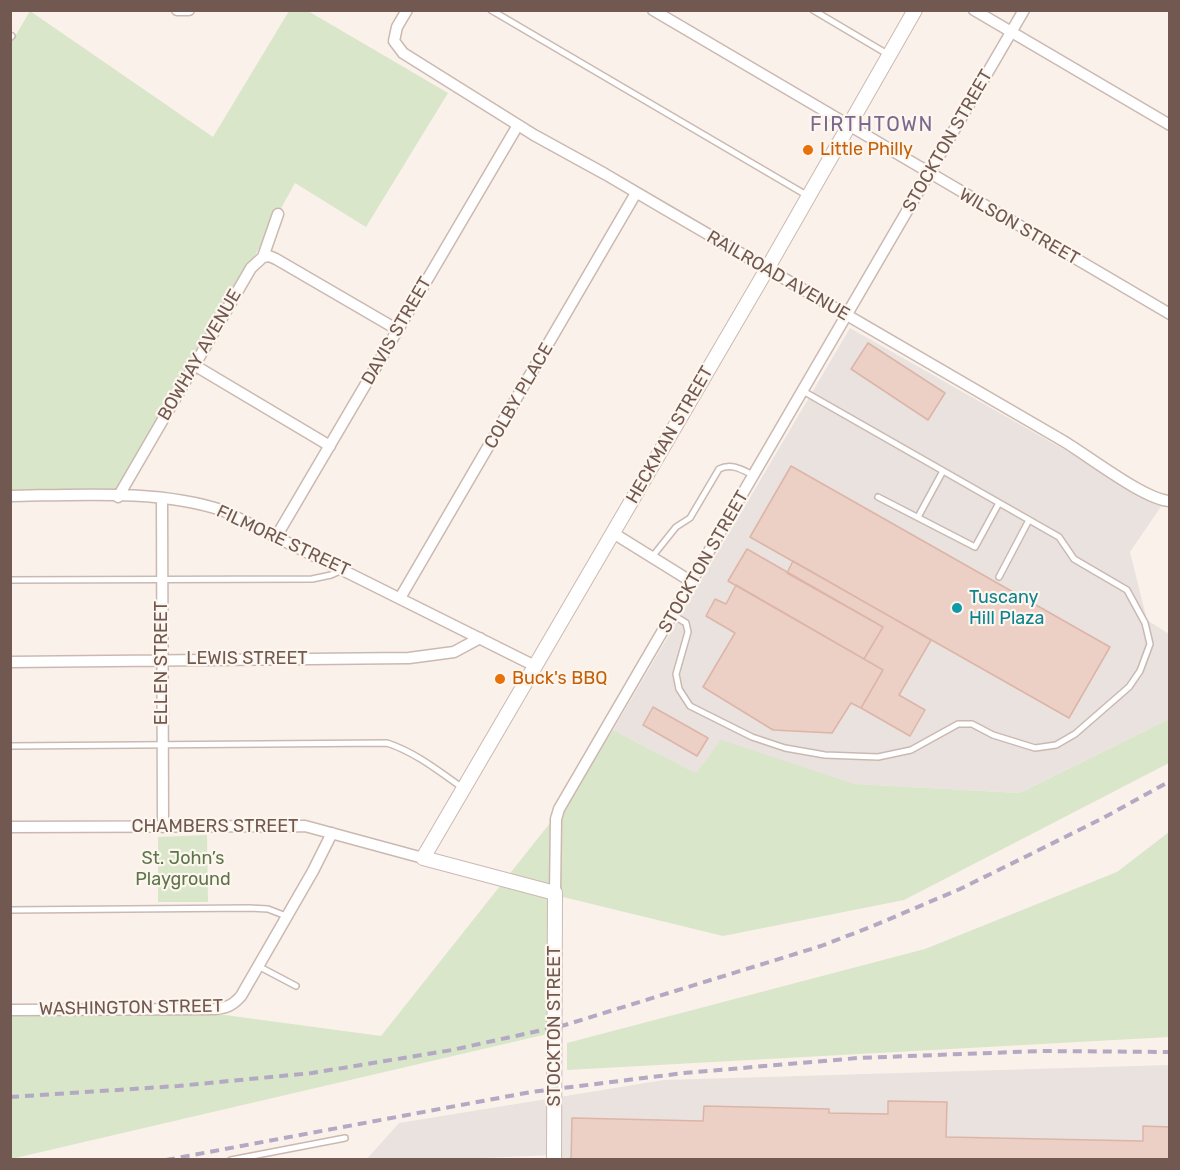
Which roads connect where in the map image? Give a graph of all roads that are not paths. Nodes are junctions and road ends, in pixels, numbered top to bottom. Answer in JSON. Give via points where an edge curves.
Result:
{"nodes":[{"id":1,"x":177,"y":10,"type":"edge"},
{"id":2,"x":189,"y":10,"type":"edge"},
{"id":3,"x":407,"y":10,"type":"edge"},
{"id":4,"x":491,"y":10,"type":"edge"},
{"id":5,"x":653,"y":10,"type":"edge"},
{"id":6,"x":813,"y":10,"type":"edge"},
{"id":7,"x":915,"y":10,"type":"edge"},
{"id":8,"x":974,"y":10,"type":"edge"},
{"id":9,"x":1024,"y":10,"type":"edge"},
{"id":10,"x":1011,"y":33,"type":"junction"},
{"id":11,"x":890,"y":56,"type":"junction"},
{"id":12,"x":518,"y":125,"type":"junction"},
{"id":13,"x":849,"y":125,"type":"junction"},
{"id":14,"x":1170,"y":125,"type":"edge"},
{"id":15,"x":928,"y":174,"type":"junction"},
{"id":16,"x":636,"y":193,"type":"junction"},
{"id":17,"x":808,"y":196,"type":"junction"},
{"id":18,"x":278,"y":214,"type":"dead end"},
{"id":19,"x":263,"y":257,"type":"junction"},
{"id":20,"x":767,"y":269,"type":"junction"},
{"id":21,"x":1170,"y":314,"type":"edge"},
{"id":22,"x":847,"y":316,"type":"junction"},
{"id":23,"x":398,"y":330,"type":"junction"},
{"id":24,"x":194,"y":365,"type":"junction"},
{"id":25,"x":803,"y":391,"type":"junction"},
{"id":26,"x":330,"y":446,"type":"junction"},
{"id":27,"x":943,"y":471,"type":"junction"},
{"id":28,"x":754,"y":475,"type":"junction"},
{"id":29,"x":10,"y":496,"type":"edge"},
{"id":30,"x":878,"y":496,"type":"dead end"},
{"id":31,"x":118,"y":497,"type":"junction"},
{"id":32,"x":162,"y":498,"type":"junction"},
{"id":33,"x":1170,"y":501,"type":"edge"},
{"id":34,"x":999,"y":503,"type":"junction"},
{"id":35,"x":918,"y":517,"type":"junction"},
{"id":36,"x":1029,"y":520,"type":"junction"},
{"id":37,"x":613,"y":533,"type":"junction"},
{"id":38,"x":276,"y":537,"type":"junction"},
{"id":39,"x":652,"y":557,"type":"junction"},
{"id":40,"x":343,"y":569,"type":"junction"},
{"id":41,"x":999,"y":577,"type":"dead end"},
{"id":42,"x":10,"y":580,"type":"edge"},
{"id":43,"x":162,"y":580,"type":"junction"},
{"id":44,"x":692,"y":582,"type":"junction"},
{"id":45,"x":400,"y":598,"type":"junction"},
{"id":46,"x":672,"y":615,"type":"junction"},
{"id":47,"x":480,"y":638,"type":"junction"},
{"id":48,"x":162,"y":660,"type":"junction"},
{"id":49,"x":10,"y":662,"type":"edge"},
{"id":50,"x":535,"y":666,"type":"junction"},
{"id":51,"x":162,"y":744,"type":"junction"},
{"id":52,"x":10,"y":746,"type":"edge"},
{"id":53,"x":464,"y":789,"type":"junction"},
{"id":54,"x":10,"y":827,"type":"edge"},
{"id":55,"x":163,"y":827,"type":"junction"},
{"id":56,"x":332,"y":833,"type":"junction"},
{"id":57,"x":423,"y":858,"type":"junction"},
{"id":58,"x":555,"y":893,"type":"junction"},
{"id":59,"x":10,"y":910,"type":"edge"},
{"id":60,"x":287,"y":917,"type":"junction"},
{"id":61,"x":258,"y":966,"type":"junction"},
{"id":62,"x":296,"y":986,"type":"dead end"},
{"id":63,"x":10,"y":1010,"type":"edge"},
{"id":64,"x":345,"y":1138,"type":"dead end"},
{"id":65,"x":231,"y":1160,"type":"edge"},
{"id":66,"x":554,"y":1160,"type":"edge"}],
"edges":[{"from":1,"to":2,"type":"street"},
{"from":3,"to":12,"type":"street","name":"RAILROAD AVENUE","via":[[394,39],[402,52]]},
{"from":4,"to":17,"type":"lane"},
{"from":5,"to":13,"type":"street","name":"WILSON STREET"},
{"from":6,"to":11,"type":"lane"},
{"from":7,"to":11,"type":"street","name":"HECKMAN STREET"},
{"from":8,"to":10,"type":"street"},
{"from":9,"to":10,"type":"street","name":"STOCKTON STREET"},
{"from":10,"to":14,"type":"street"},
{"from":10,"to":15,"type":"street","name":"STOCKTON STREET"},
{"from":11,"to":13,"type":"street","name":"HECKMAN STREET"},
{"from":12,"to":16,"type":"street","name":"RAILROAD AVENUE"},
{"from":12,"to":23,"type":"street","name":"DAVIS STREET"},
{"from":13,"to":15,"type":"street","name":"WILSON STREET"},
{"from":13,"to":17,"type":"street","name":"HECKMAN STREET"},
{"from":15,"to":21,"type":"street","name":"WILSON STREET"},
{"from":15,"to":22,"type":"street","name":"STOCKTON STREET"},
{"from":16,"to":20,"type":"street","name":"RAILROAD AVENUE"},
{"from":16,"to":45,"type":"street","name":"COLBY PLACE"},
{"from":17,"to":20,"type":"street","name":"HECKMAN STREET"},
{"from":18,"to":19,"type":"street","name":"BOWHAY AVENUE"},
{"from":19,"to":23,"type":"street","via":[[276,259]]},
{"from":19,"to":24,"type":"street","name":"BOWHAY AVENUE","via":[[251,268]]},
{"from":20,"to":22,"type":"street","name":"RAILROAD AVENUE"},
{"from":20,"to":37,"type":"street","name":"HECKMAN STREET"},
{"from":22,"to":25,"type":"street","name":"STOCKTON STREET"},
{"from":22,"to":33,"type":"street","name":"RAILROAD AVENUE","via":[[1142,491],[1158,500]]},
{"from":23,"to":26,"type":"street","name":"DAVIS STREET"},
{"from":24,"to":26,"type":"street"},
{"from":24,"to":31,"type":"street","name":"BOWHAY AVENUE"},
{"from":25,"to":27,"type":"lane"},
{"from":25,"to":28,"type":"street","name":"STOCKTON STREET"},
{"from":26,"to":38,"type":"street","name":"DAVIS STREET"},
{"from":27,"to":34,"type":"lane"},
{"from":27,"to":35,"type":"lane"},
{"from":28,"to":39,"type":"lane","via":[[734,466],[719,469],[690,518],[676,527]]},
{"from":28,"to":44,"type":"street","name":"STOCKTON STREET"},
{"from":29,"to":31,"type":"street","name":"FILMORE STREET"},
{"from":30,"to":35,"type":"lane"},
{"from":31,"to":32,"type":"street","name":"FILMORE STREET"},
{"from":32,"to":38,"type":"street","name":"FILMORE STREET","via":[[224,511]]},
{"from":32,"to":43,"type":"street","name":"ELLEN STREET"},
{"from":34,"to":35,"type":"lane","via":[[975,547]]},
{"from":34,"to":36,"type":"lane"},
{"from":36,"to":41,"type":"lane"},
{"from":36,"to":46,"type":"lane","via":[[1059,537],[1074,559],[1127,590],[1145,622],[1150,644],[1129,687],[1056,746],[1035,748],[972,724],[958,724],[910,750],[878,758],[785,748],[752,737],[690,706],[679,689],[676,674],[688,632],[686,622]]},
{"from":37,"to":39,"type":"street"},
{"from":37,"to":50,"type":"street","name":"HECKMAN STREET"},
{"from":38,"to":40,"type":"street","name":"FILMORE STREET"},
{"from":39,"to":44,"type":"street"},
{"from":40,"to":43,"type":"lane","via":[[312,579]]},
{"from":40,"to":45,"type":"street","name":"FILMORE STREET"},
{"from":42,"to":43,"type":"lane"},
{"from":43,"to":48,"type":"street","name":"ELLEN STREET"},
{"from":44,"to":46,"type":"street","name":"STOCKTON STREET"},
{"from":45,"to":47,"type":"street","name":"FILMORE STREET"},
{"from":46,"to":58,"type":"street","name":"STOCKTON STREET","via":[[559,809]]},
{"from":47,"to":48,"type":"street","name":"LEWIS STREET","via":[[454,652],[409,658]]},
{"from":47,"to":50,"type":"street","name":"FILMORE STREET"},
{"from":48,"to":49,"type":"street","name":"LEWIS STREET"},
{"from":48,"to":51,"type":"street","name":"ELLEN STREET"},
{"from":50,"to":53,"type":"street","name":"HECKMAN STREET"},
{"from":51,"to":52,"type":"lane"},
{"from":51,"to":53,"type":"lane","via":[[387,743],[398,746]]},
{"from":51,"to":55,"type":"street","name":"ELLEN STREET"},
{"from":53,"to":57,"type":"street","name":"HECKMAN STREET"},
{"from":54,"to":55,"type":"street","name":"CHAMBERS STREET"},
{"from":55,"to":56,"type":"street","name":"CHAMBERS STREET","via":[[295,826]]},
{"from":56,"to":57,"type":"street","name":"CHAMBERS STREET"},
{"from":56,"to":60,"type":"street","name":"WASHINGTON STREET"},
{"from":57,"to":58,"type":"street","name":"CHAMBERS STREET"},
{"from":58,"to":66,"type":"street","name":"STOCKTON STREET"},
{"from":59,"to":60,"type":"lane","via":[[249,908],[268,909]]},
{"from":60,"to":61,"type":"street","name":"WASHINGTON STREET"},
{"from":61,"to":62,"type":"lane"},
{"from":61,"to":63,"type":"street","name":"WASHINGTON STREET","via":[[241,996],[226,1008]]},
{"from":64,"to":65,"type":"lane"}]}
